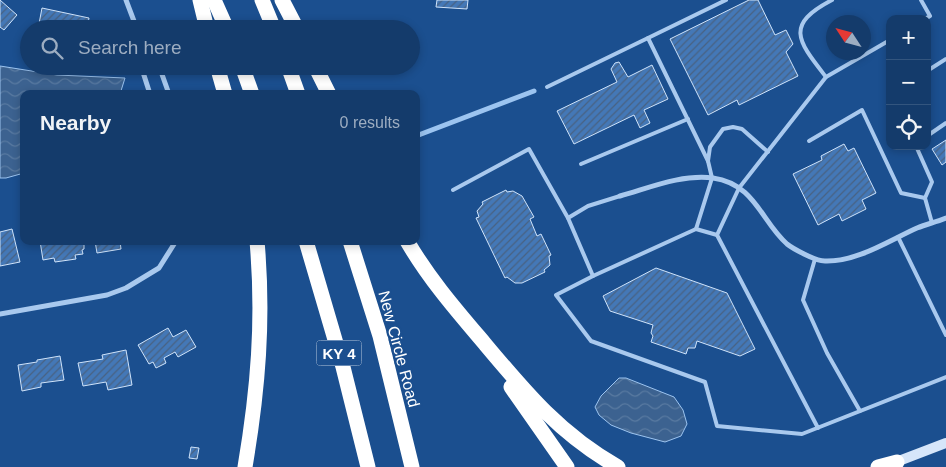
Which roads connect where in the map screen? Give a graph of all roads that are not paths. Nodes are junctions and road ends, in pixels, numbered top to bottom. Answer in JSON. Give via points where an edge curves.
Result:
{"nodes":[{"id":1,"x":126,"y":0,"type":"edge"},
{"id":2,"x":200,"y":0,"type":"edge"},
{"id":3,"x":214,"y":0,"type":"edge"},
{"id":4,"x":262,"y":0,"type":"edge"},
{"id":5,"x":282,"y":0,"type":"edge"},
{"id":6,"x":726,"y":0,"type":"edge"},
{"id":7,"x":832,"y":0,"type":"edge"},
{"id":8,"x":921,"y":0,"type":"edge"},
{"id":9,"x":929,"y":15,"type":"edge"},
{"id":10,"x":133,"y":20,"type":"edge"},
{"id":11,"x":206,"y":20,"type":"edge"},
{"id":12,"x":223,"y":20,"type":"edge"},
{"id":13,"x":270,"y":20,"type":"edge"},
{"id":14,"x":292,"y":20,"type":"edge"},
{"id":15,"x":648,"y":38,"type":"junction"},
{"id":16,"x":886,"y":42,"type":"edge"},
{"id":17,"x":946,"y":59,"type":"edge"},
{"id":18,"x":931,"y":68,"type":"edge"},
{"id":19,"x":144,"y":75,"type":"edge"},
{"id":20,"x":162,"y":75,"type":"edge"},
{"id":21,"x":220,"y":75,"type":"edge"},
{"id":22,"x":245,"y":75,"type":"edge"},
{"id":23,"x":291,"y":75,"type":"edge"},
{"id":24,"x":320,"y":75,"type":"edge"},
{"id":25,"x":826,"y":77,"type":"junction"},
{"id":26,"x":547,"y":87,"type":"dead end"},
{"id":27,"x":149,"y":90,"type":"edge"},
{"id":28,"x":168,"y":90,"type":"edge"},
{"id":29,"x":224,"y":90,"type":"edge"},
{"id":30,"x":251,"y":90,"type":"edge"},
{"id":31,"x":297,"y":90,"type":"edge"},
{"id":32,"x":327,"y":90,"type":"edge"},
{"id":33,"x":688,"y":119,"type":"junction"},
{"id":34,"x":946,"y":124,"type":"edge"},
{"id":35,"x":931,"y":133,"type":"edge"},
{"id":36,"x":809,"y":141,"type":"dead end"},
{"id":37,"x":918,"y":150,"type":"edge"},
{"id":38,"x":768,"y":152,"type":"junction"},
{"id":39,"x":708,"y":160,"type":"junction"},
{"id":40,"x":581,"y":164,"type":"dead end"},
{"id":41,"x":712,"y":178,"type":"junction"},
{"id":42,"x":739,"y":188,"type":"junction"},
{"id":43,"x":453,"y":190,"type":"dead end"},
{"id":44,"x":620,"y":196,"type":"joint"},
{"id":45,"x":925,"y":198,"type":"junction"},
{"id":46,"x":568,"y":218,"type":"junction"},
{"id":47,"x":946,"y":218,"type":"edge"},
{"id":48,"x":932,"y":223,"type":"junction"},
{"id":49,"x":696,"y":228,"type":"junction"},
{"id":50,"x":717,"y":235,"type":"junction"},
{"id":51,"x":898,"y":237,"type":"junction"},
{"id":52,"x":173,"y":245,"type":"edge"},
{"id":53,"x":257,"y":245,"type":"edge"},
{"id":54,"x":307,"y":245,"type":"edge"},
{"id":55,"x":351,"y":245,"type":"edge"},
{"id":56,"x":410,"y":245,"type":"edge"},
{"id":57,"x":815,"y":259,"type":"junction"},
{"id":58,"x":593,"y":276,"type":"junction"},
{"id":59,"x":0,"y":314,"type":"edge"},
{"id":60,"x":466,"y":322,"type":"junction"},
{"id":61,"x":946,"y":335,"type":"edge"},
{"id":62,"x":946,"y":377,"type":"edge"},
{"id":63,"x":860,"y":411,"type":"junction"},
{"id":64,"x":818,"y":428,"type":"junction"},
{"id":65,"x":946,"y":443,"type":"edge"},
{"id":66,"x":890,"y":465,"type":"edge"},
{"id":67,"x":245,"y":467,"type":"edge"},
{"id":68,"x":368,"y":467,"type":"edge"},
{"id":69,"x":412,"y":467,"type":"edge"},
{"id":70,"x":567,"y":467,"type":"edge"},
{"id":71,"x":618,"y":467,"type":"edge"},
{"id":72,"x":878,"y":467,"type":"edge"}],
"edges":[{"from":1,"to":10,"type":"street"},
{"from":2,"to":11,"type":"highway"},
{"from":3,"to":12,"type":"highway"},
{"from":4,"to":13,"type":"highway"},
{"from":5,"to":14,"type":"highway"},
{"from":6,"to":15,"type":"lane"},
{"from":7,"to":25,"type":"lane","via":[[814,10],[801,25],[799,34],[810,57]]},
{"from":8,"to":9,"type":"lane"},
{"from":15,"to":26,"type":"lane"},
{"from":15,"to":33,"type":"lane"},
{"from":16,"to":25,"type":"lane"},
{"from":17,"to":18,"type":"lane"},
{"from":19,"to":27,"type":"street"},
{"from":20,"to":28,"type":"street"},
{"from":21,"to":29,"type":"highway"},
{"from":22,"to":30,"type":"highway"},
{"from":23,"to":31,"type":"highway"},
{"from":24,"to":32,"type":"highway"},
{"from":25,"to":38,"type":"lane"},
{"from":33,"to":39,"type":"lane"},
{"from":33,"to":40,"type":"lane"},
{"from":34,"to":35,"type":"lane"},
{"from":36,"to":45,"type":"lane","via":[[862,110],[901,193]]},
{"from":37,"to":45,"type":"lane","via":[[932,182]]},
{"from":38,"to":39,"type":"lane","via":[[751,135],[733,127],[723,130],[716,138],[710,147]]},
{"from":38,"to":42,"type":"lane"},
{"from":39,"to":41,"type":"lane"},
{"from":41,"to":42,"type":"street"},
{"from":41,"to":44,"type":"street","via":[[684,179]]},
{"from":41,"to":49,"type":"lane"},
{"from":42,"to":50,"type":"lane"},
{"from":42,"to":57,"type":"street","via":[[754,200],[788,245]]},
{"from":43,"to":46,"type":"lane","via":[[529,149]]},
{"from":44,"to":46,"type":"lane","via":[[588,206]]},
{"from":45,"to":48,"type":"lane"},
{"from":46,"to":58,"type":"lane"},
{"from":47,"to":48,"type":"street"},
{"from":48,"to":51,"type":"street"},
{"from":49,"to":50,"type":"lane"},
{"from":49,"to":58,"type":"lane"},
{"from":50,"to":64,"type":"lane"},
{"from":51,"to":57,"type":"street","via":[[838,261]]},
{"from":51,"to":61,"type":"lane"},
{"from":52,"to":59,"type":"street","via":[[159,268],[126,288],[107,295]]},
{"from":53,"to":67,"type":"highway","via":[[259,359]]},
{"from":54,"to":68,"type":"highway","number":"KY 4","via":[[344,368]]},
{"from":55,"to":69,"type":"highway","name":"New Circle Road","number":"KY 4","via":[[380,336]]},
{"from":56,"to":60,"type":"highway"},
{"from":57,"to":63,"type":"lane","via":[[803,300],[827,354]]},
{"from":58,"to":64,"type":"lane","via":[[556,295],[591,341],[705,382],[716,426],[802,434]]},
{"from":60,"to":70,"type":"highway"},
{"from":60,"to":71,"type":"highway","via":[[552,419],[575,440]]},
{"from":62,"to":63,"type":"lane"},
{"from":63,"to":64,"type":"lane"},
{"from":65,"to":66,"type":"main road"},
{"from":66,"to":72,"type":"highway"}]}
